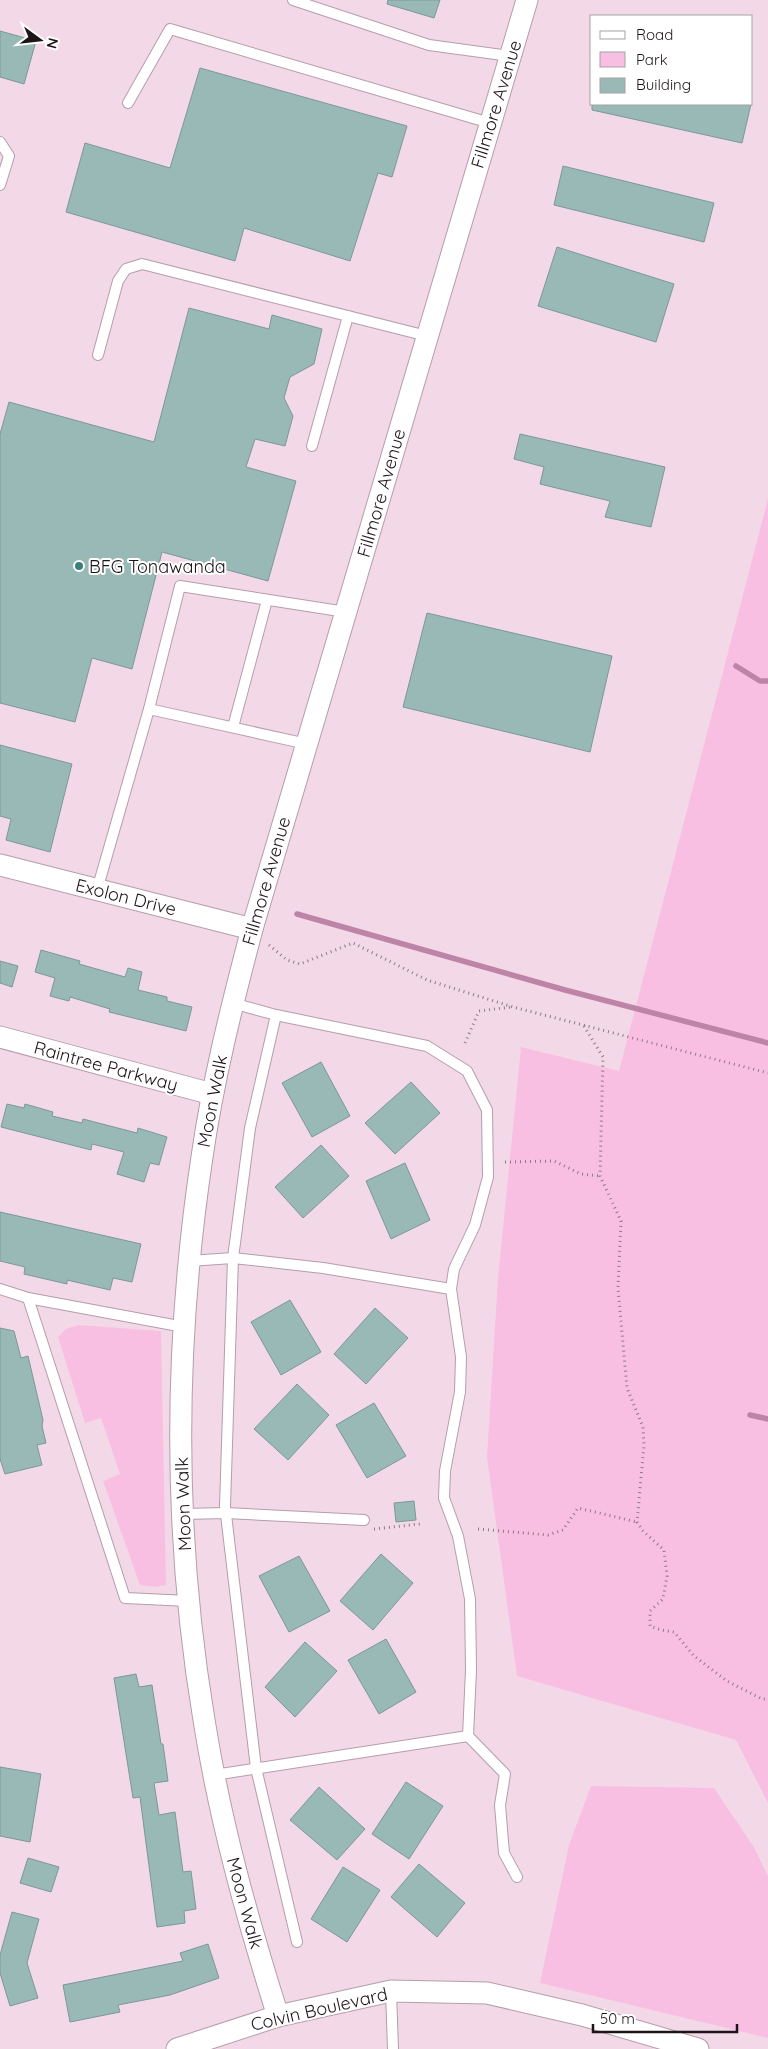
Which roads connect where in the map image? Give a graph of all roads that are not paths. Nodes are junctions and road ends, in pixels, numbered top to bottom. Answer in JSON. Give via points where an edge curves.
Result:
{"nodes":[{"id":1,"x":292,"y":0,"type":"edge"},
{"id":2,"x":527,"y":0,"type":"edge"},
{"id":3,"x":510,"y":56,"type":"junction"},
{"id":4,"x":128,"y":103,"type":"dead end"},
{"id":5,"x":490,"y":123,"type":"junction"},
{"id":6,"x":0,"y":142,"type":"edge"},
{"id":7,"x":0,"y":185,"type":"edge"},
{"id":8,"x":348,"y":316,"type":"junction"},
{"id":9,"x":427,"y":336,"type":"junction"},
{"id":10,"x":98,"y":355,"type":"dead end"},
{"id":11,"x":312,"y":446,"type":"dead end"},
{"id":12,"x":267,"y":600,"type":"junction"},
{"id":13,"x":346,"y":612,"type":"junction"},
{"id":14,"x":150,"y":709,"type":"junction"},
{"id":15,"x":233,"y":727,"type":"junction"},
{"id":16,"x":307,"y":744,"type":"junction"},
{"id":17,"x":0,"y":865,"type":"edge"},
{"id":18,"x":97,"y":890,"type":"junction"},
{"id":19,"x":252,"y":929,"type":"junction"},
{"id":20,"x":235,"y":995,"type":"junction"},
{"id":21,"x":276,"y":1015,"type":"junction"},
{"id":22,"x":0,"y":1037,"type":"edge"},
{"id":23,"x":212,"y":1094,"type":"junction"},
{"id":24,"x":233,"y":1258,"type":"junction"},
{"id":25,"x":189,"y":1260,"type":"junction"},
{"id":26,"x":451,"y":1289,"type":"junction"},
{"id":27,"x":0,"y":1290,"type":"edge"},
{"id":28,"x":28,"y":1298,"type":"junction"},
{"id":29,"x":184,"y":1327,"type":"junction"},
{"id":30,"x":226,"y":1513,"type":"junction"},
{"id":31,"x":183,"y":1514,"type":"junction"},
{"id":32,"x":364,"y":1520,"type":"road end"},
{"id":33,"x":189,"y":1602,"type":"junction"},
{"id":34,"x":468,"y":1736,"type":"junction"},
{"id":35,"x":256,"y":1768,"type":"junction"},
{"id":36,"x":214,"y":1775,"type":"junction"},
{"id":37,"x":517,"y":1877,"type":"dead end"},
{"id":38,"x":297,"y":1942,"type":"dead end"},
{"id":39,"x":392,"y":1991,"type":"junction"},
{"id":40,"x":278,"y":2016,"type":"junction"},
{"id":41,"x":177,"y":2049,"type":"edge"},
{"id":42,"x":394,"y":2049,"type":"edge"},
{"id":43,"x":698,"y":2049,"type":"edge"}],
"edges":[{"from":1,"to":3,"type":"lane","via":[[429,45]]},
{"from":2,"to":3,"type":"street","name":"Fillmore Avenue"},
{"from":3,"to":5,"type":"street","name":"Fillmore Avenue"},
{"from":4,"to":5,"type":"lane","via":[[170,29]]},
{"from":5,"to":9,"type":"street","name":"Fillmore Avenue"},
{"from":6,"to":7,"type":"lane","via":[[9,156]]},
{"from":8,"to":9,"type":"lane"},
{"from":8,"to":10,"type":"lane","via":[[142,264],[126,268],[118,281]]},
{"from":8,"to":11,"type":"lane"},
{"from":9,"to":13,"type":"street","name":"Fillmore Avenue"},
{"from":12,"to":13,"type":"lane"},
{"from":12,"to":14,"type":"lane","via":[[180,586]]},
{"from":12,"to":15,"type":"lane"},
{"from":13,"to":16,"type":"street","name":"Fillmore Avenue"},
{"from":14,"to":15,"type":"lane"},
{"from":14,"to":18,"type":"lane"},
{"from":15,"to":16,"type":"lane"},
{"from":16,"to":19,"type":"street","name":"Fillmore Avenue"},
{"from":17,"to":18,"type":"street","name":"Exolon Drive"},
{"from":18,"to":19,"type":"street","name":"Exolon Drive"},
{"from":19,"to":20,"type":"street","name":"Fillmore Avenue"},
{"from":20,"to":21,"type":"lane"},
{"from":20,"to":23,"type":"street","name":"Moon Walk"},
{"from":21,"to":24,"type":"lane","via":[[250,1128]]},
{"from":21,"to":26,"type":"lane","via":[[427,1046],[467,1071],[487,1110],[488,1176],[475,1225],[454,1269]]},
{"from":22,"to":23,"type":"street","name":"Raintree Parkway"},
{"from":23,"to":25,"type":"street","name":"Moon Walk"},
{"from":24,"to":25,"type":"lane"},
{"from":24,"to":26,"type":"lane","via":[[323,1268]]},
{"from":24,"to":30,"type":"lane"},
{"from":25,"to":29,"type":"street","name":"Moon Walk"},
{"from":26,"to":34,"type":"lane","via":[[461,1357],[460,1392],[445,1472],[444,1498],[458,1536],[470,1599]]},
{"from":27,"to":28,"type":"lane"},
{"from":28,"to":29,"type":"lane"},
{"from":28,"to":33,"type":"lane","via":[[126,1598]]},
{"from":29,"to":31,"type":"street","name":"Moon Walk","via":[[181,1411]]},
{"from":30,"to":31,"type":"lane"},
{"from":30,"to":32,"type":"lane"},
{"from":30,"to":35,"type":"lane"},
{"from":31,"to":33,"type":"street","name":"Moon Walk"},
{"from":33,"to":36,"type":"street","name":"Moon Walk"},
{"from":34,"to":35,"type":"lane"},
{"from":34,"to":37,"type":"lane","via":[[505,1774],[500,1805],[504,1853]]},
{"from":35,"to":36,"type":"lane"},
{"from":35,"to":38,"type":"lane"},
{"from":36,"to":40,"type":"street","name":"Moon Walk","via":[[241,1892]]},
{"from":39,"to":40,"type":"street","name":"Colvin Boulevard"},
{"from":39,"to":42,"type":"lane"},
{"from":39,"to":43,"type":"street","name":"Colvin Boulevard","via":[[487,1993],[582,2015]]},
{"from":40,"to":41,"type":"street","name":"Colvin Boulevard"}]}
